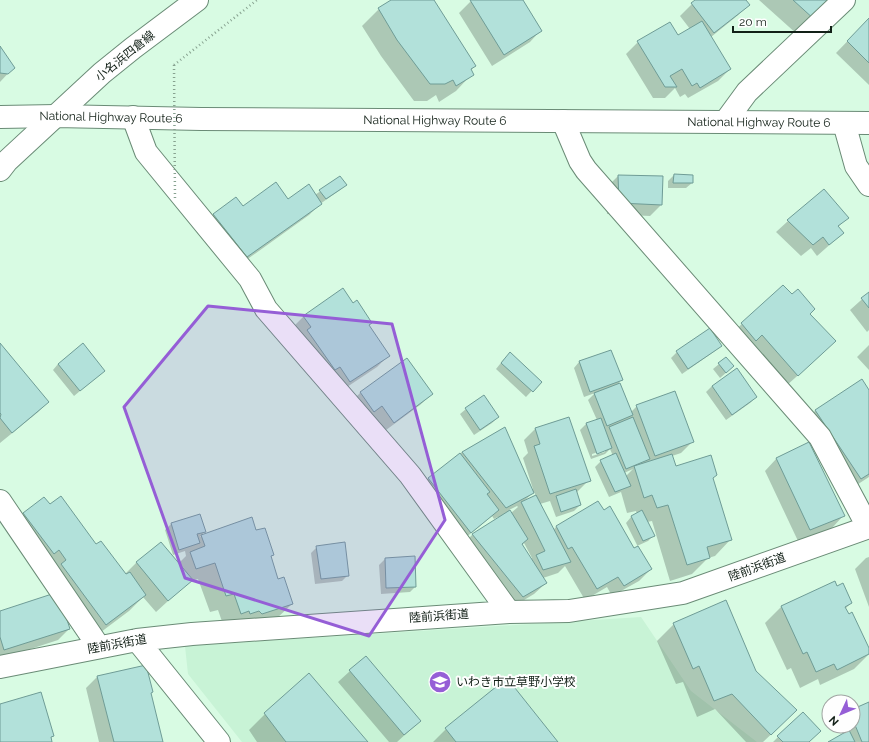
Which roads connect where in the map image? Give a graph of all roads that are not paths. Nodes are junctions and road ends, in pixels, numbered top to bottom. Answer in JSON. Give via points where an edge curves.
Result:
{"nodes":[{"id":1,"x":197,"y":0,"type":"edge"},
{"id":2,"x":844,"y":0,"type":"edge"},
{"id":3,"x":56,"y":116,"type":"junction"},
{"id":4,"x":0,"y":117,"type":"edge"},
{"id":5,"x":133,"y":117,"type":"junction"},
{"id":6,"x":563,"y":121,"type":"junction"},
{"id":7,"x":725,"y":122,"type":"junction"},
{"id":8,"x":844,"y":123,"type":"junction"},
{"id":9,"x":869,"y":123,"type":"edge"},
{"id":10,"x":0,"y":170,"type":"edge"},
{"id":11,"x":869,"y":185,"type":"edge"},
{"id":12,"x":0,"y":501,"type":"edge"},
{"id":13,"x":869,"y":527,"type":"edge"},
{"id":14,"x":509,"y":612,"type":"junction"},
{"id":15,"x":137,"y":640,"type":"junction"},
{"id":16,"x":99,"y":646,"type":"junction"},
{"id":17,"x":0,"y":667,"type":"edge"},
{"id":18,"x":219,"y":742,"type":"edge"}],
"edges":[{"from":1,"to":3,"type":"main road","name":"小名浜四倉線","via":[[102,73]]},
{"from":2,"to":7,"type":"main road","via":[[747,92]]},
{"from":3,"to":4,"type":"main road","name":"National Highway Route 6"},
{"from":3,"to":5,"type":"main road","name":"National Highway Route 6"},
{"from":3,"to":10,"type":"main road","name":"小名浜四倉線"},
{"from":5,"to":6,"type":"main road","name":"National Highway Route 6"},
{"from":5,"to":14,"type":"main road","via":[[146,152],[250,279],[266,309],[410,475]]},
{"from":6,"to":7,"type":"main road","name":"National Highway Route 6"},
{"from":6,"to":13,"type":"main road","via":[[586,170],[820,437]]},
{"from":7,"to":8,"type":"main road","name":"National Highway Route 6"},
{"from":8,"to":9,"type":"main road","name":"National Highway Route 6"},
{"from":8,"to":11,"type":"main road","via":[[856,166]]},
{"from":12,"to":16,"type":"main road"},
{"from":13,"to":14,"type":"main road","name":"陸前浜街道","via":[[683,593],[569,611]]},
{"from":14,"to":15,"type":"main road","name":"陸前浜街道","via":[[223,631]]},
{"from":15,"to":16,"type":"main road","name":"陸前浜街道"},
{"from":15,"to":18,"type":"main road"},
{"from":16,"to":17,"type":"main road","name":"陸前浜街道"}]}
